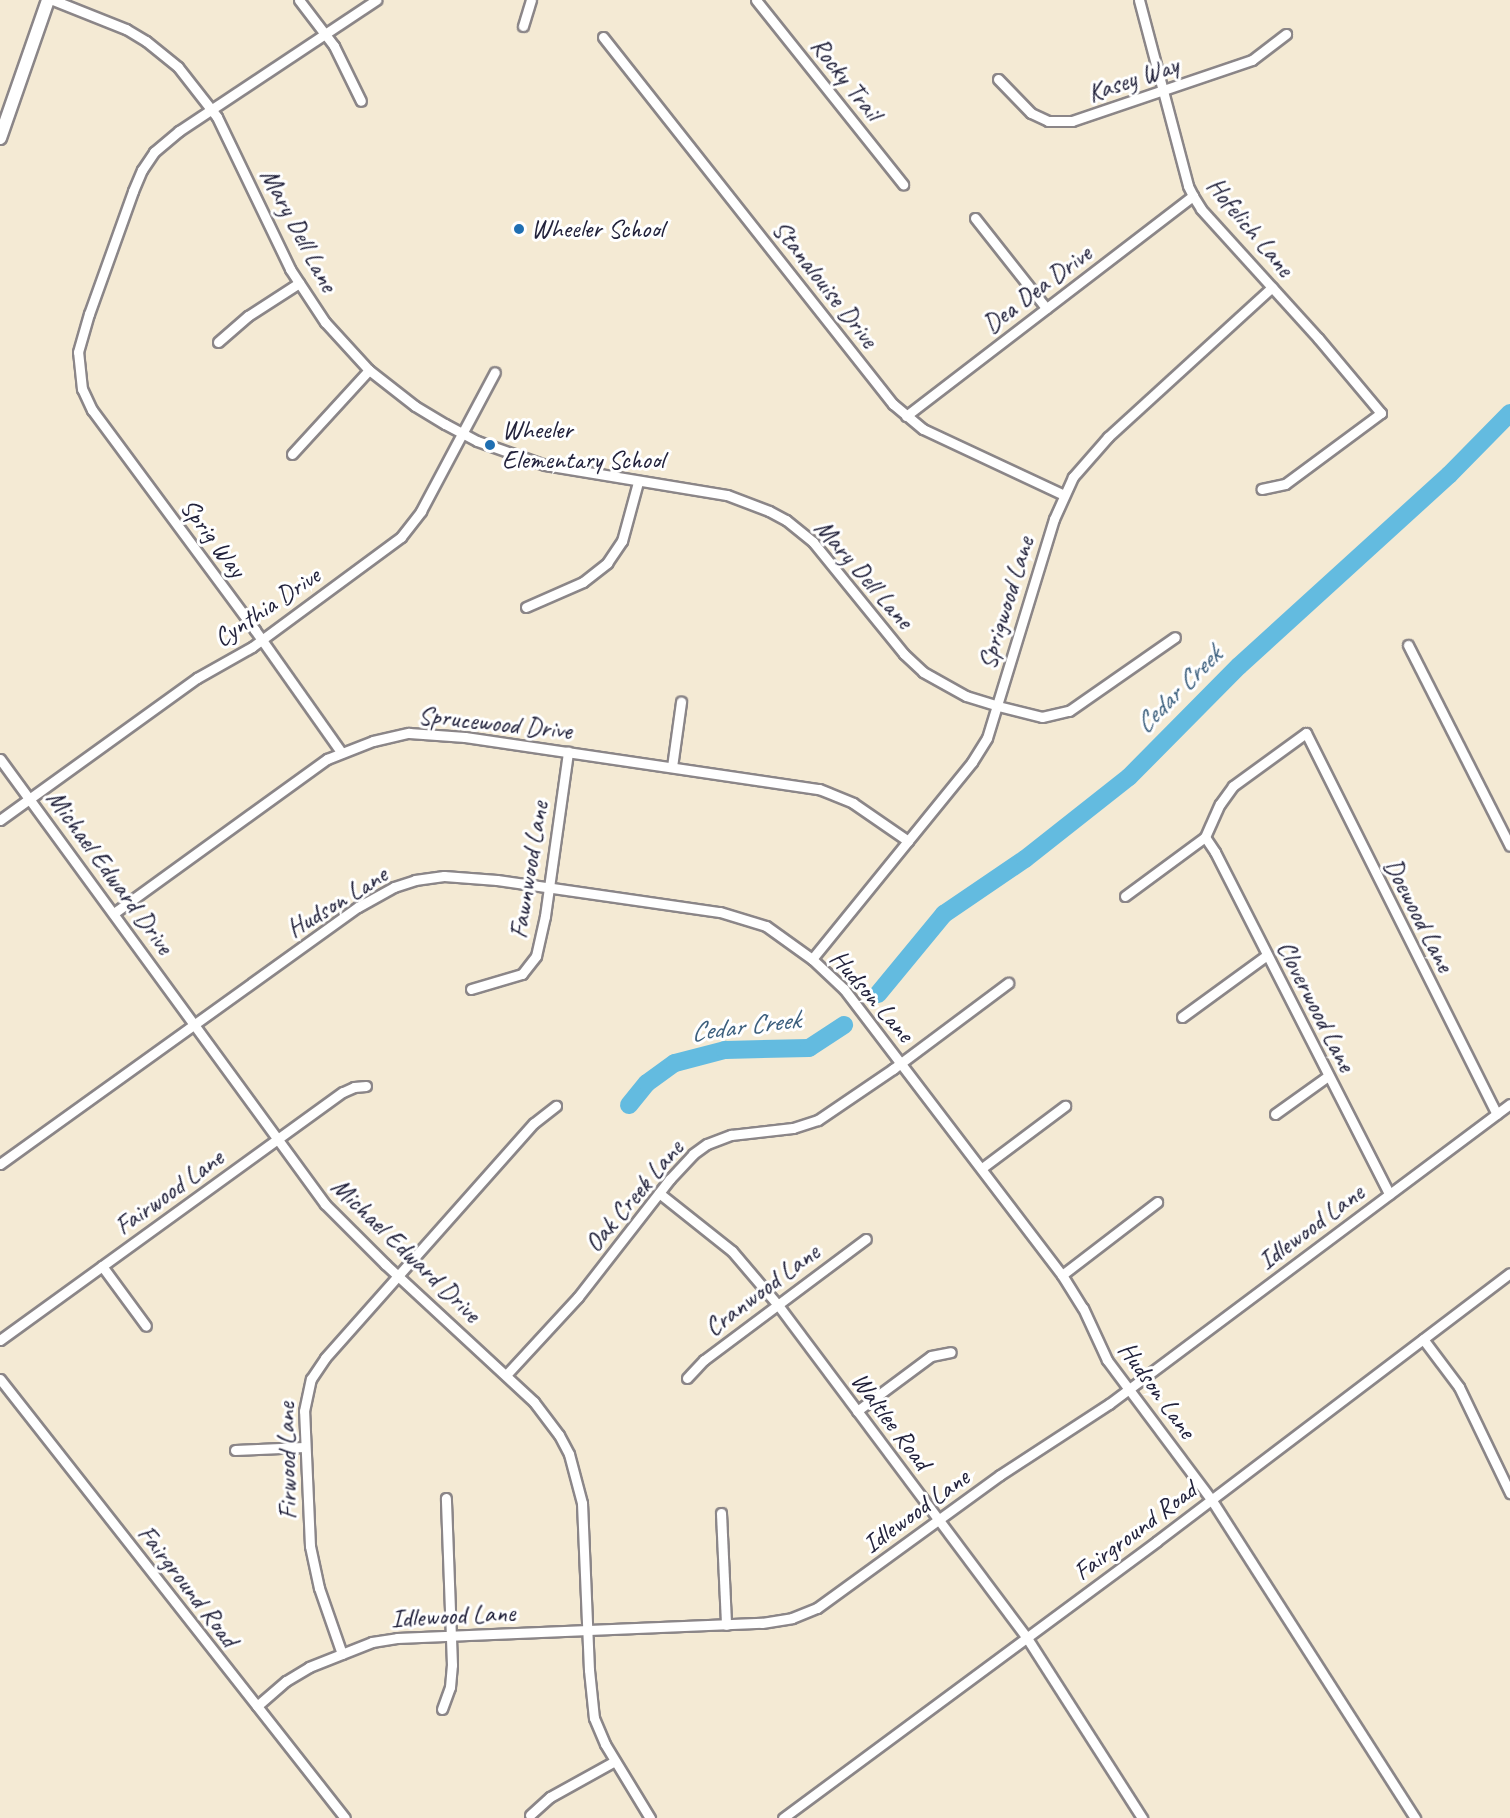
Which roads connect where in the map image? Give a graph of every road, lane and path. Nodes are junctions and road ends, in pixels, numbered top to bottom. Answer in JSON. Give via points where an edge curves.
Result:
{"nodes":[{"id":1,"x":48,"y":0,"type":"edge"},
{"id":2,"x":53,"y":0,"type":"edge"},
{"id":3,"x":299,"y":0,"type":"edge"},
{"id":4,"x":376,"y":0,"type":"edge"},
{"id":5,"x":531,"y":0,"type":"edge"},
{"id":6,"x":756,"y":0,"type":"edge"},
{"id":7,"x":1139,"y":0,"type":"edge"},
{"id":8,"x":523,"y":26,"type":"dead end"},
{"id":9,"x":325,"y":33,"type":"junction"},
{"id":10,"x":1286,"y":34,"type":"dead end"},
{"id":11,"x":603,"y":37,"type":"dead end"},
{"id":12,"x":998,"y":79,"type":"dead end"},
{"id":13,"x":1163,"y":92,"type":"junction"},
{"id":14,"x":361,"y":101,"type":"dead end"},
{"id":15,"x":212,"y":109,"type":"junction"},
{"id":16,"x":0,"y":138,"type":"edge"},
{"id":17,"x":903,"y":184,"type":"dead end"},
{"id":18,"x":1193,"y":196,"type":"junction"},
{"id":19,"x":975,"y":218,"type":"dead end"},
{"id":20,"x":299,"y":283,"type":"junction"},
{"id":21,"x":1272,"y":287,"type":"junction"},
{"id":22,"x":1046,"y":308,"type":"junction"},
{"id":23,"x":218,"y":342,"type":"dead end"},
{"id":24,"x":369,"y":370,"type":"junction"},
{"id":25,"x":495,"y":372,"type":"dead end"},
{"id":26,"x":906,"y":416,"type":"junction"},
{"id":27,"x":461,"y":433,"type":"junction"},
{"id":28,"x":292,"y":454,"type":"dead end"},
{"id":29,"x":638,"y":482,"type":"junction"},
{"id":30,"x":1262,"y":489,"type":"dead end"},
{"id":31,"x":1064,"y":495,"type":"junction"},
{"id":32,"x":526,"y":607,"type":"dead end"},
{"id":33,"x":1175,"y":638,"type":"dead end"},
{"id":34,"x":262,"y":640,"type":"junction"},
{"id":35,"x":1408,"y":645,"type":"dead end"},
{"id":36,"x":681,"y":702,"type":"dead end"},
{"id":37,"x":998,"y":706,"type":"junction"},
{"id":38,"x":568,"y":752,"type":"junction"},
{"id":39,"x":341,"y":753,"type":"junction"},
{"id":40,"x":0,"y":759,"type":"edge"},
{"id":41,"x":672,"y":767,"type":"junction"},
{"id":42,"x":31,"y":798,"type":"junction"},
{"id":43,"x":0,"y":820,"type":"edge"},
{"id":44,"x":1205,"y":837,"type":"junction"},
{"id":45,"x":908,"y":841,"type":"junction"},
{"id":46,"x":1510,"y":846,"type":"edge"},
{"id":47,"x":549,"y":888,"type":"junction"},
{"id":48,"x":1125,"y":896,"type":"dead end"},
{"id":49,"x":114,"y":913,"type":"junction"},
{"id":50,"x":1267,"y":955,"type":"junction"},
{"id":51,"x":812,"y":959,"type":"junction"},
{"id":52,"x":1008,"y":983,"type":"dead end"},
{"id":53,"x":471,"y":989,"type":"dead end"},
{"id":54,"x":1182,"y":1017,"type":"dead end"},
{"id":55,"x":194,"y":1024,"type":"junction"},
{"id":56,"x":902,"y":1062,"type":"junction"},
{"id":57,"x":1328,"y":1076,"type":"junction"},
{"id":58,"x":366,"y":1086,"type":"dead end"},
{"id":59,"x":1510,"y":1104,"type":"edge"},
{"id":60,"x":556,"y":1106,"type":"dead end"},
{"id":61,"x":1065,"y":1106,"type":"dead end"},
{"id":62,"x":1275,"y":1114,"type":"dead end"},
{"id":63,"x":1497,"y":1114,"type":"junction"},
{"id":64,"x":277,"y":1140,"type":"junction"},
{"id":65,"x":0,"y":1164,"type":"edge"},
{"id":66,"x":981,"y":1168,"type":"junction"},
{"id":67,"x":659,"y":1193,"type":"junction"},
{"id":68,"x":1389,"y":1194,"type":"junction"},
{"id":69,"x":1157,"y":1202,"type":"dead end"},
{"id":70,"x":866,"y":1239,"type":"dead end"},
{"id":71,"x":102,"y":1266,"type":"junction"},
{"id":72,"x":1510,"y":1273,"type":"edge"},
{"id":73,"x":1062,"y":1275,"type":"junction"},
{"id":74,"x":399,"y":1276,"type":"junction"},
{"id":75,"x":778,"y":1305,"type":"junction"},
{"id":76,"x":146,"y":1326,"type":"dead end"},
{"id":77,"x":1423,"y":1339,"type":"junction"},
{"id":78,"x":0,"y":1340,"type":"edge"},
{"id":79,"x":951,"y":1352,"type":"dead end"},
{"id":80,"x":506,"y":1375,"type":"junction"},
{"id":81,"x":687,"y":1378,"type":"dead end"},
{"id":82,"x":0,"y":1380,"type":"edge"},
{"id":83,"x":1128,"y":1389,"type":"junction"},
{"id":84,"x":857,"y":1411,"type":"junction"},
{"id":85,"x":304,"y":1447,"type":"junction"},
{"id":86,"x":235,"y":1449,"type":"dead end"},
{"id":87,"x":1510,"y":1493,"type":"edge"},
{"id":88,"x":446,"y":1498,"type":"dead end"},
{"id":89,"x":1211,"y":1499,"type":"junction"},
{"id":90,"x":721,"y":1513,"type":"dead end"},
{"id":91,"x":939,"y":1520,"type":"junction"},
{"id":92,"x":726,"y":1625,"type":"junction"},
{"id":93,"x":588,"y":1631,"type":"junction"},
{"id":94,"x":450,"y":1636,"type":"junction"},
{"id":95,"x":1027,"y":1638,"type":"junction"},
{"id":96,"x":342,"y":1654,"type":"junction"},
{"id":97,"x":257,"y":1706,"type":"junction"},
{"id":98,"x":442,"y":1709,"type":"dead end"},
{"id":99,"x":615,"y":1761,"type":"junction"},
{"id":100,"x":530,"y":1815,"type":"dead end"},
{"id":101,"x":345,"y":1818,"type":"edge"},
{"id":102,"x":650,"y":1818,"type":"edge"},
{"id":103,"x":783,"y":1818,"type":"edge"},
{"id":104,"x":1142,"y":1818,"type":"edge"},
{"id":105,"x":1415,"y":1818,"type":"edge"}],
"edges":[{"from":1,"to":16,"type":"main road"},
{"from":2,"to":15,"type":"street","name":"Mary Dell Lane","via":[[99,16],[146,41],[178,67]]},
{"from":3,"to":9,"type":"street"},
{"from":4,"to":9,"type":"street"},
{"from":5,"to":8,"type":"street"},
{"from":6,"to":17,"type":"street","name":"Rocky Trail"},
{"from":7,"to":13,"type":"street","name":"Hofelich Lane"},
{"from":9,"to":14,"type":"street"},
{"from":9,"to":15,"type":"street"},
{"from":10,"to":13,"type":"street","name":"Kasey Way","via":[[1252,60]]},
{"from":11,"to":26,"type":"street","name":"Stanalouise Drive","via":[[892,404]]},
{"from":12,"to":13,"type":"street","name":"Kasey Way","via":[[1023,107],[1056,122],[1072,121]]},
{"from":13,"to":18,"type":"street","name":"Hofelich Lane"},
{"from":15,"to":20,"type":"street","name":"Mary Dell Lane"},
{"from":15,"to":34,"type":"street","name":"Sprig Way","via":[[162,144],[142,170],[80,341],[79,374],[92,410]]},
{"from":18,"to":21,"type":"street","name":"Hofelich Lane"},
{"from":18,"to":22,"type":"street","name":"Dea Dea Drive"},
{"from":19,"to":22,"type":"street"},
{"from":20,"to":23,"type":"street","via":[[248,316]]},
{"from":20,"to":24,"type":"street","name":"Mary Dell Lane","via":[[325,322]]},
{"from":21,"to":30,"type":"street","name":"Hofelich Lane","via":[[1381,413],[1285,484]]},
{"from":21,"to":31,"type":"street","name":"Sprigwood Lane","via":[[1089,455]]},
{"from":22,"to":26,"type":"street","name":"Dea Dea Drive"},
{"from":24,"to":27,"type":"street","name":"Mary Dell Lane","via":[[416,406]]},
{"from":24,"to":28,"type":"street"},
{"from":25,"to":27,"type":"street","name":"Cynthia Drive"},
{"from":26,"to":31,"type":"street","name":"Stanalouise Drive","via":[[922,429]]},
{"from":27,"to":29,"type":"street","name":"Mary Dell Lane","via":[[545,465]]},
{"from":27,"to":34,"type":"street","name":"Cynthia Drive","via":[[421,511],[401,537]]},
{"from":29,"to":32,"type":"street","via":[[622,541],[607,563],[583,582]]},
{"from":29,"to":37,"type":"street","name":"Mary Dell Lane","via":[[727,495],[786,520],[813,542],[923,672],[957,692]]},
{"from":31,"to":37,"type":"street","name":"Sprigwood Lane"},
{"from":33,"to":37,"type":"street","name":"Mary Dell Lane","via":[[1069,711],[1042,717]]},
{"from":34,"to":39,"type":"street","name":"Sprig Way"},
{"from":34,"to":42,"type":"street","name":"Cynthia Drive","via":[[197,678]]},
{"from":35,"to":46,"type":"street"},
{"from":36,"to":41,"type":"street"},
{"from":37,"to":45,"type":"street","name":"Sprigwood Lane","via":[[977,755]]},
{"from":38,"to":39,"type":"street","name":"Sprucewood Drive","via":[[465,737],[409,734]]},
{"from":38,"to":41,"type":"street","name":"Sprucewood Drive"},
{"from":38,"to":47,"type":"street","name":"Fawnwood Lane"},
{"from":39,"to":49,"type":"street","name":"Sprucewood Drive","via":[[327,759]]},
{"from":40,"to":42,"type":"street","name":"Michael Edward Drive"},
{"from":41,"to":45,"type":"street","name":"Sprucewood Drive","via":[[831,791]]},
{"from":42,"to":43,"type":"street","name":"Cynthia Drive"},
{"from":42,"to":49,"type":"street","name":"Michael Edward Drive"},
{"from":44,"to":48,"type":"street"},
{"from":44,"to":50,"type":"street","name":"Cloverwood Lane"},
{"from":44,"to":63,"type":"street","name":"Doewood Lane","via":[[1233,786],[1306,733]]},
{"from":45,"to":51,"type":"street","name":"Sprigwood Lane"},
{"from":47,"to":51,"type":"street","name":"Hudson Lane","via":[[740,916],[783,936]]},
{"from":47,"to":53,"type":"street","name":"Fawnwood Lane","via":[[540,945],[533,963],[522,974]]},
{"from":47,"to":55,"type":"street","name":"Hudson Lane","via":[[458,876],[415,880],[394,887],[358,907]]},
{"from":49,"to":55,"type":"street","name":"Michael Edward Drive"},
{"from":50,"to":54,"type":"street"},
{"from":50,"to":57,"type":"street","name":"Cloverwood Lane"},
{"from":51,"to":56,"type":"street","name":"Hudson Lane","via":[[844,989]]},
{"from":52,"to":56,"type":"street","name":"Oak Creek Lane"},
{"from":55,"to":64,"type":"street","name":"Michael Edward Drive"},
{"from":55,"to":65,"type":"street","name":"Hudson Lane"},
{"from":56,"to":66,"type":"street","name":"Hudson Lane"},
{"from":56,"to":67,"type":"street","name":"Oak Creek Lane","via":[[818,1119],[794,1128],[731,1135],[707,1144],[679,1167]]},
{"from":57,"to":62,"type":"street"},
{"from":57,"to":68,"type":"street","name":"Cloverwood Lane"},
{"from":58,"to":64,"type":"street","name":"Fairwood Lane","via":[[347,1090]]},
{"from":59,"to":63,"type":"street","name":"Idlewood Lane"},
{"from":60,"to":74,"type":"street","name":"Firwood Lane","via":[[534,1124]]},
{"from":61,"to":66,"type":"street"},
{"from":63,"to":68,"type":"street","name":"Idlewood Lane"},
{"from":64,"to":71,"type":"street","name":"Fairwood Lane"},
{"from":64,"to":74,"type":"street","name":"Michael Edward Drive","via":[[325,1204]]},
{"from":66,"to":73,"type":"street","name":"Hudson Lane"},
{"from":67,"to":75,"type":"street","name":"Waltlee Road","via":[[732,1251]]},
{"from":67,"to":80,"type":"street","name":"Oak Creek Lane","via":[[578,1297]]},
{"from":68,"to":83,"type":"street","name":"Idlewood Lane"},
{"from":69,"to":73,"type":"street"},
{"from":70,"to":75,"type":"street","name":"Cranwood Lane"},
{"from":71,"to":76,"type":"street"},
{"from":71,"to":78,"type":"street","name":"Fairwood Lane"},
{"from":72,"to":77,"type":"street","name":"Fairground Road"},
{"from":73,"to":83,"type":"street","name":"Hudson Lane","via":[[1083,1308],[1107,1360]]},
{"from":74,"to":80,"type":"street","name":"Michael Edward Drive"},
{"from":74,"to":85,"type":"street","name":"Firwood Lane","via":[[314,1372],[305,1397]]},
{"from":75,"to":81,"type":"street","name":"Cranwood Lane","via":[[704,1360]]},
{"from":75,"to":84,"type":"street","name":"Waltlee Road"},
{"from":77,"to":87,"type":"street","via":[[1459,1387]]},
{"from":77,"to":89,"type":"street","name":"Fairground Road"},
{"from":79,"to":84,"type":"street","via":[[931,1356]]},
{"from":80,"to":93,"type":"street","name":"Michael Edward Drive","via":[[543,1411],[559,1435],[580,1488]]},
{"from":82,"to":97,"type":"street","name":"Fairground Road"},
{"from":83,"to":89,"type":"street","name":"Hudson Lane"},
{"from":83,"to":91,"type":"street","name":"Idlewood Lane"},
{"from":84,"to":91,"type":"street","name":"Waltlee Road"},
{"from":85,"to":86,"type":"street"},
{"from":85,"to":96,"type":"street","name":"Firwood Lane","via":[[313,1564]]},
{"from":88,"to":94,"type":"street"},
{"from":89,"to":95,"type":"street","name":"Fairground Road"},
{"from":89,"to":105,"type":"street","name":"Hudson Lane"},
{"from":90,"to":92,"type":"street"},
{"from":91,"to":92,"type":"street","name":"Idlewood Lane","via":[[817,1608],[779,1621]]},
{"from":91,"to":95,"type":"street","name":"Waltlee Road"},
{"from":92,"to":93,"type":"street","name":"Idlewood Lane"},
{"from":93,"to":94,"type":"street","name":"Idlewood Lane"},
{"from":93,"to":99,"type":"street","name":"Michael Edward Drive","via":[[594,1718]]},
{"from":94,"to":96,"type":"street","name":"Idlewood Lane","via":[[372,1642]]},
{"from":94,"to":98,"type":"street","via":[[450,1687]]},
{"from":95,"to":103,"type":"street","name":"Fairground Road"},
{"from":95,"to":104,"type":"street","name":"Waltlee Road"},
{"from":96,"to":97,"type":"street","name":"Idlewood Lane","via":[[295,1675]]},
{"from":97,"to":101,"type":"street","name":"Fairground Road"},
{"from":99,"to":100,"type":"street","via":[[550,1797]]},
{"from":99,"to":102,"type":"street","name":"Michael Edward Drive"}]}
